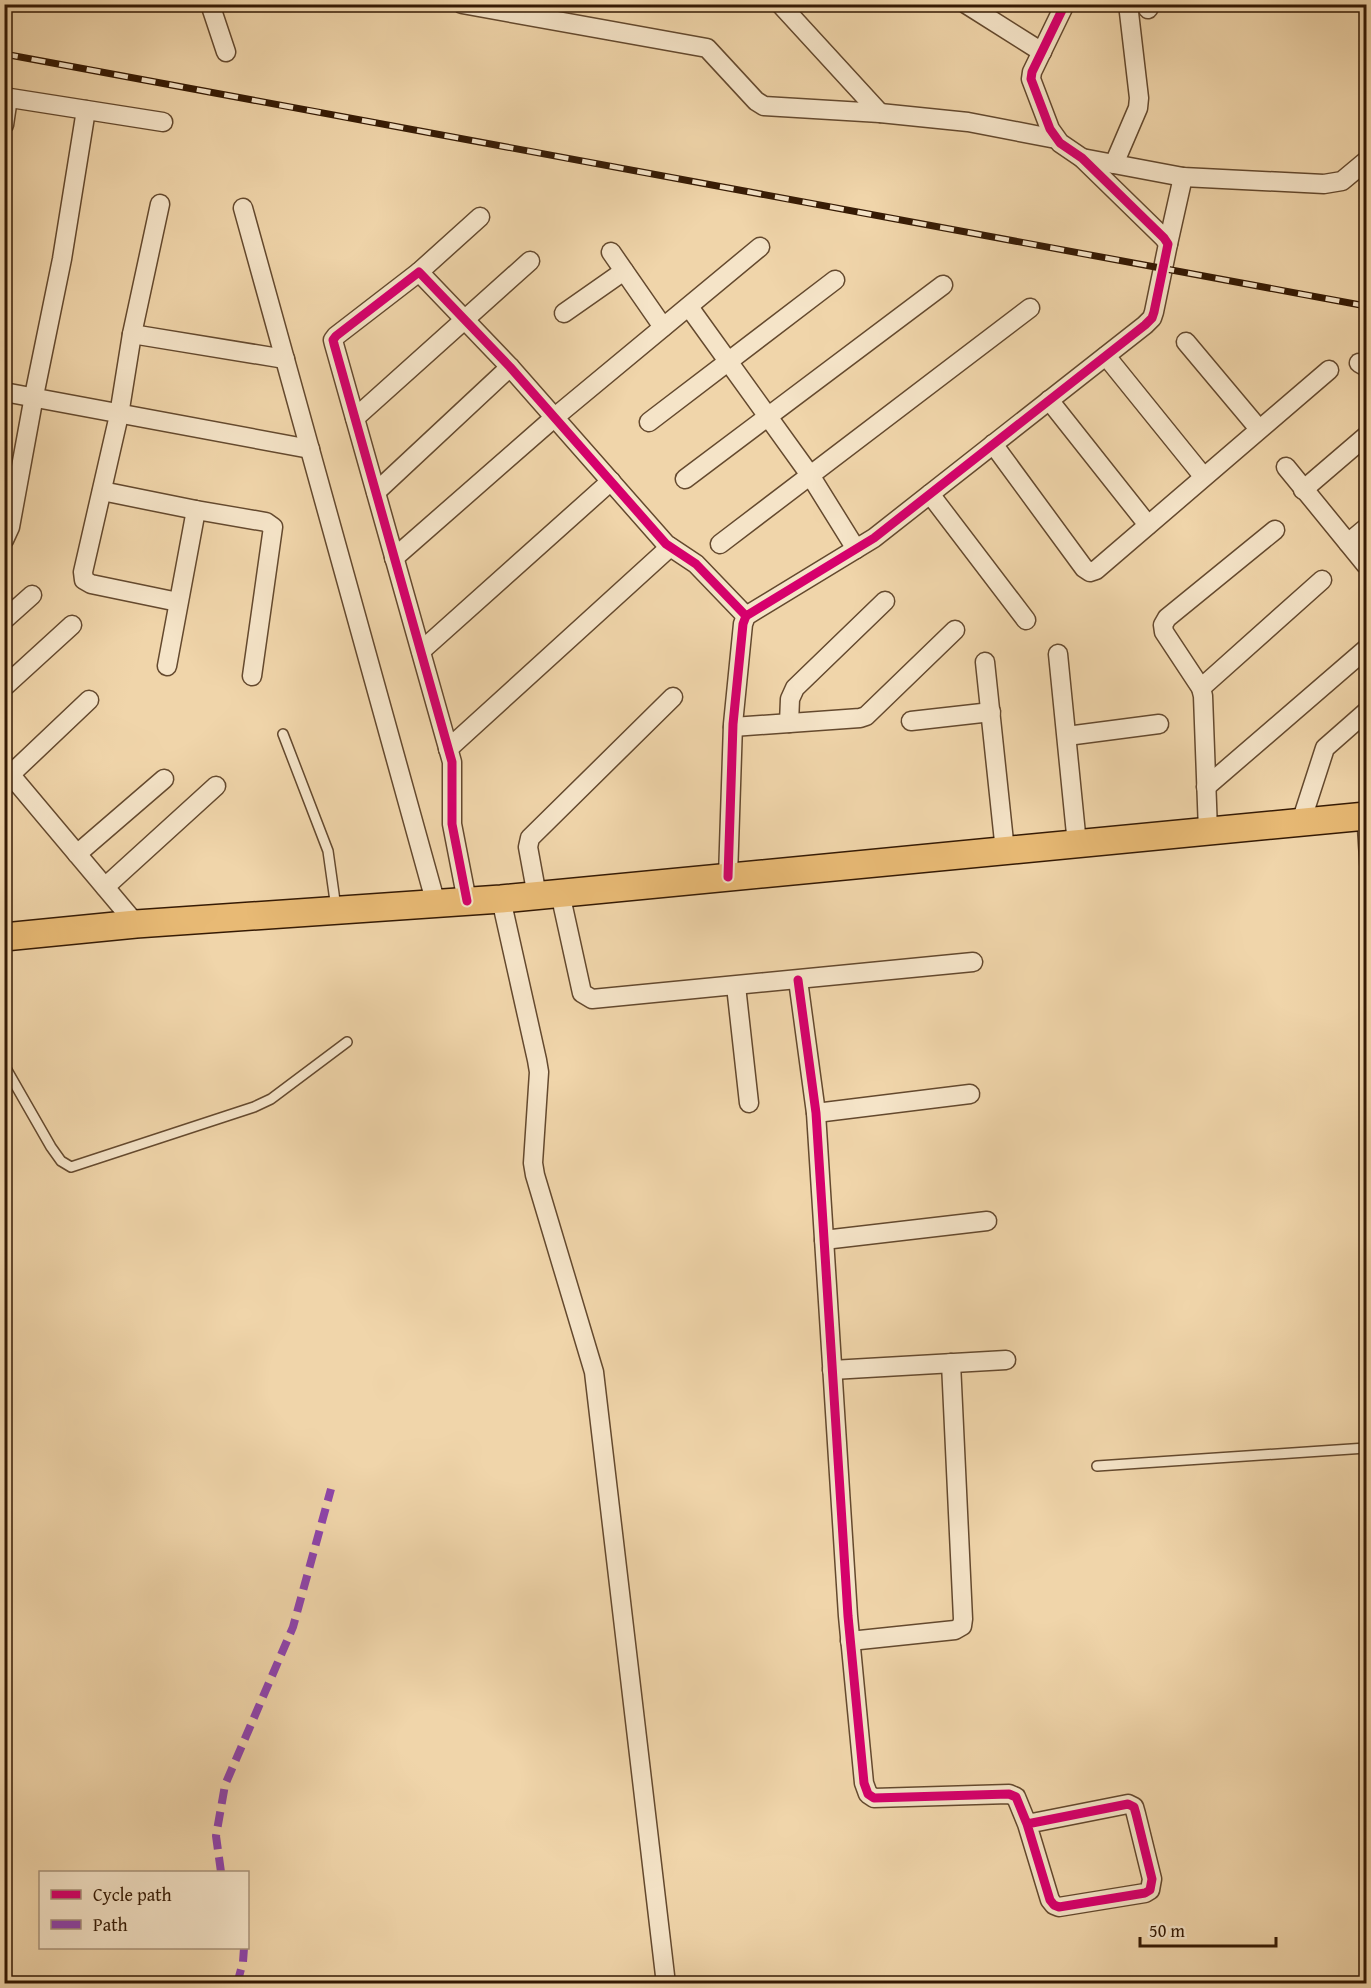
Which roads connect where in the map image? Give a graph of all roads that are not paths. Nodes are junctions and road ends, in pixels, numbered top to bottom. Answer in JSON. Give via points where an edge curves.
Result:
{"nodes":[{"id":1,"x":210,"y":4,"type":"edge"},
{"id":2,"x":462,"y":4,"type":"edge"},
{"id":3,"x":780,"y":4,"type":"edge"},
{"id":4,"x":966,"y":4,"type":"edge"},
{"id":5,"x":1065,"y":4,"type":"edge"},
{"id":6,"x":1128,"y":4,"type":"edge"},
{"id":7,"x":226,"y":52,"type":"dead end"},
{"id":8,"x":1042,"y":52,"type":"junction"},
{"id":9,"x":6,"y":97,"type":"edge"},
{"id":10,"x":86,"y":110,"type":"junction"},
{"id":11,"x":880,"y":113,"type":"junction"},
{"id":12,"x":163,"y":122,"type":"dead end"},
{"id":13,"x":4,"y":125,"type":"edge"},
{"id":14,"x":1056,"y":139,"type":"junction"},
{"id":15,"x":1082,"y":158,"type":"junction"},
{"id":16,"x":1366,"y":161,"type":"edge"},
{"id":17,"x":1114,"y":164,"type":"junction"},
{"id":18,"x":1183,"y":177,"type":"junction"},
{"id":19,"x":160,"y":204,"type":"dead end"},
{"id":20,"x":243,"y":208,"type":"dead end"},
{"id":21,"x":480,"y":217,"type":"dead end"},
{"id":22,"x":1168,"y":244,"type":"junction"},
{"id":23,"x":760,"y":247,"type":"dead end"},
{"id":24,"x":610,"y":252,"type":"dead end"},
{"id":25,"x":530,"y":261,"type":"dead end"},
{"id":26,"x":624,"y":271,"type":"junction"},
{"id":27,"x":419,"y":272,"type":"junction"},
{"id":28,"x":835,"y":280,"type":"dead end"},
{"id":29,"x":943,"y":285,"type":"dead end"},
{"id":30,"x":689,"y":306,"type":"junction"},
{"id":31,"x":1030,"y":308,"type":"dead end"},
{"id":32,"x":564,"y":313,"type":"dead end"},
{"id":33,"x":465,"y":319,"type":"junction"},
{"id":34,"x":663,"y":327,"type":"junction"},
{"id":35,"x":132,"y":334,"type":"junction"},
{"id":36,"x":1186,"y":342,"type":"dead end"},
{"id":37,"x":1106,"y":356,"type":"junction"},
{"id":38,"x":285,"y":359,"type":"junction"},
{"id":39,"x":728,"y":361,"type":"junction"},
{"id":40,"x":510,"y":367,"type":"junction"},
{"id":41,"x":1329,"y":370,"type":"dead end"},
{"id":42,"x":4,"y":392,"type":"edge"},
{"id":43,"x":34,"y":396,"type":"junction"},
{"id":44,"x":1049,"y":400,"type":"junction"},
{"id":45,"x":119,"y":415,"type":"junction"},
{"id":46,"x":768,"y":416,"type":"junction"},
{"id":47,"x":555,"y":417,"type":"junction"},
{"id":48,"x":355,"y":418,"type":"junction"},
{"id":49,"x":649,"y":422,"type":"dead end"},
{"id":50,"x":1259,"y":429,"type":"junction"},
{"id":51,"x":1366,"y":436,"type":"edge"},
{"id":52,"x":993,"y":444,"type":"junction"},
{"id":53,"x":310,"y":449,"type":"junction"},
{"id":54,"x":1286,"y":467,"type":"dead end"},
{"id":55,"x":810,"y":475,"type":"junction"},
{"id":56,"x":1203,"y":476,"type":"junction"},
{"id":57,"x":685,"y":479,"type":"dead end"},
{"id":58,"x":611,"y":481,"type":"junction"},
{"id":59,"x":102,"y":490,"type":"junction"},
{"id":60,"x":1304,"y":490,"type":"junction"},
{"id":61,"x":376,"y":492,"type":"junction"},
{"id":62,"x":930,"y":494,"type":"junction"},
{"id":63,"x":196,"y":510,"type":"junction"},
{"id":64,"x":1148,"y":525,"type":"junction"},
{"id":65,"x":1366,"y":528,"type":"edge"},
{"id":66,"x":1275,"y":530,"type":"dead end"},
{"id":67,"x":4,"y":540,"type":"edge"},
{"id":68,"x":1348,"y":543,"type":"junction"},
{"id":69,"x":720,"y":544,"type":"dead end"},
{"id":70,"x":670,"y":547,"type":"junction"},
{"id":71,"x":856,"y":549,"type":"junction"},
{"id":72,"x":394,"y":558,"type":"junction"},
{"id":73,"x":1366,"y":565,"type":"edge"},
{"id":74,"x":1322,"y":580,"type":"dead end"},
{"id":75,"x":32,"y":596,"type":"dead end"},
{"id":76,"x":885,"y":601,"type":"dead end"},
{"id":77,"x":178,"y":602,"type":"junction"},
{"id":78,"x":746,"y":616,"type":"junction"},
{"id":79,"x":4,"y":620,"type":"edge"},
{"id":80,"x":1026,"y":620,"type":"dead end"},
{"id":81,"x":72,"y":625,"type":"dead end"},
{"id":82,"x":955,"y":630,"type":"dead end"},
{"id":83,"x":1366,"y":649,"type":"edge"},
{"id":84,"x":421,"y":651,"type":"junction"},
{"id":85,"x":1058,"y":654,"type":"dead end"},
{"id":86,"x":985,"y":662,"type":"dead end"},
{"id":87,"x":167,"y":666,"type":"dead end"},
{"id":88,"x":252,"y":676,"type":"dead end"},
{"id":89,"x":4,"y":687,"type":"edge"},
{"id":90,"x":1201,"y":688,"type":"junction"},
{"id":91,"x":673,"y":697,"type":"dead end"},
{"id":92,"x":88,"y":700,"type":"dead end"},
{"id":93,"x":991,"y":712,"type":"junction"},
{"id":94,"x":1366,"y":712,"type":"edge"},
{"id":95,"x":911,"y":721,"type":"dead end"},
{"id":96,"x":789,"y":723,"type":"junction"},
{"id":97,"x":1160,"y":724,"type":"dead end"},
{"id":98,"x":733,"y":727,"type":"junction"},
{"id":99,"x":283,"y":734,"type":"dead end"},
{"id":100,"x":1067,"y":736,"type":"junction"},
{"id":101,"x":448,"y":749,"type":"junction"},
{"id":102,"x":8,"y":771,"type":"edge"},
{"id":103,"x":164,"y":779,"type":"dead end"},
{"id":104,"x":216,"y":786,"type":"dead end"},
{"id":105,"x":1206,"y":787,"type":"junction"},
{"id":106,"x":1364,"y":816,"type":"edge"},
{"id":107,"x":1301,"y":822,"type":"junction"},
{"id":108,"x":1208,"y":831,"type":"junction"},
{"id":109,"x":1077,"y":844,"type":"junction"},
{"id":110,"x":1005,"y":851,"type":"junction"},
{"id":111,"x":78,"y":854,"type":"junction"},
{"id":112,"x":728,"y":877,"type":"junction"},
{"id":113,"x":1366,"y":882,"type":"edge"},
{"id":114,"x":105,"y":887,"type":"junction"},
{"id":115,"x":549,"y":895,"type":"junction"},
{"id":116,"x":501,"y":899,"type":"junction"},
{"id":117,"x":467,"y":901,"type":"junction"},
{"id":118,"x":436,"y":904,"type":"junction"},
{"id":119,"x":337,"y":911,"type":"junction"},
{"id":120,"x":136,"y":924,"type":"junction"},
{"id":121,"x":6,"y":939,"type":"edge"},
{"id":122,"x":973,"y":962,"type":"dead end"},
{"id":123,"x":798,"y":980,"type":"junction"},
{"id":124,"x":736,"y":986,"type":"junction"},
{"id":125,"x":347,"y":1042,"type":"dead end"},
{"id":126,"x":4,"y":1065,"type":"edge"},
{"id":127,"x":970,"y":1094,"type":"dead end"},
{"id":128,"x":749,"y":1103,"type":"dead end"},
{"id":129,"x":816,"y":1113,"type":"junction"},
{"id":130,"x":987,"y":1221,"type":"dead end"},
{"id":131,"x":824,"y":1240,"type":"junction"},
{"id":132,"x":1006,"y":1360,"type":"dead end"},
{"id":133,"x":951,"y":1363,"type":"junction"},
{"id":134,"x":832,"y":1371,"type":"junction"},
{"id":135,"x":1366,"y":1448,"type":"edge"},
{"id":136,"x":1097,"y":1466,"type":"dead end"},
{"id":137,"x":850,"y":1641,"type":"junction"},
{"id":138,"x":1027,"y":1824,"type":"junction"},
{"id":139,"x":666,"y":1983,"type":"edge"}],
"edges":[{"from":1,"to":7,"type":"street"},
{"from":2,"to":11,"type":"street","via":[[707,48],[764,106]]},
{"from":3,"to":11,"type":"street"},
{"from":4,"to":8,"type":"street"},
{"from":5,"to":8,"type":"street"},
{"from":6,"to":17,"type":"street","via":[[1139,98]]},
{"from":8,"to":14,"type":"street","via":[[1032,72],[1032,85]]},
{"from":9,"to":10,"type":"street"},
{"from":9,"to":13,"type":"street"},
{"from":10,"to":12,"type":"street"},
{"from":10,"to":43,"type":"street","via":[[62,259]]},
{"from":11,"to":14,"type":"street","via":[[968,122]]},
{"from":14,"to":15,"type":"street"},
{"from":15,"to":17,"type":"street"},
{"from":15,"to":22,"type":"street"},
{"from":16,"to":18,"type":"street","via":[[1342,181],[1324,184]]},
{"from":17,"to":18,"type":"street"},
{"from":18,"to":22,"type":"street"},
{"from":19,"to":35,"type":"street"},
{"from":20,"to":38,"type":"street"},
{"from":21,"to":27,"type":"street"},
{"from":22,"to":37,"type":"street","via":[[1152,318]]},
{"from":23,"to":30,"type":"street"},
{"from":24,"to":26,"type":"street"},
{"from":25,"to":33,"type":"street"},
{"from":26,"to":32,"type":"street"},
{"from":26,"to":34,"type":"street"},
{"from":27,"to":33,"type":"street"},
{"from":27,"to":48,"type":"street","via":[[333,340]]},
{"from":28,"to":39,"type":"street"},
{"from":29,"to":46,"type":"street"},
{"from":30,"to":34,"type":"street"},
{"from":30,"to":39,"type":"street"},
{"from":31,"to":55,"type":"street"},
{"from":33,"to":40,"type":"street"},
{"from":33,"to":48,"type":"street"},
{"from":34,"to":47,"type":"street"},
{"from":35,"to":38,"type":"street"},
{"from":35,"to":45,"type":"street"},
{"from":36,"to":50,"type":"street"},
{"from":37,"to":44,"type":"street"},
{"from":37,"to":56,"type":"street"},
{"from":38,"to":53,"type":"street"},
{"from":39,"to":46,"type":"street"},
{"from":39,"to":49,"type":"street"},
{"from":40,"to":47,"type":"street"},
{"from":40,"to":61,"type":"street"},
{"from":41,"to":50,"type":"street"},
{"from":42,"to":43,"type":"street"},
{"from":43,"to":45,"type":"street"},
{"from":43,"to":67,"type":"street","via":[[10,527]]},
{"from":44,"to":52,"type":"street"},
{"from":44,"to":64,"type":"street"},
{"from":45,"to":53,"type":"street"},
{"from":45,"to":59,"type":"street"},
{"from":46,"to":55,"type":"street"},
{"from":46,"to":57,"type":"street"},
{"from":47,"to":58,"type":"street"},
{"from":47,"to":72,"type":"street"},
{"from":48,"to":61,"type":"street"},
{"from":50,"to":56,"type":"street"},
{"from":51,"to":60,"type":"street"},
{"from":52,"to":62,"type":"street"},
{"from":52,"to":64,"type":"street","via":[[1090,572]]},
{"from":53,"to":118,"type":"street"},
{"from":54,"to":60,"type":"street"},
{"from":55,"to":69,"type":"street"},
{"from":55,"to":71,"type":"street"},
{"from":56,"to":64,"type":"street"},
{"from":58,"to":70,"type":"street"},
{"from":58,"to":84,"type":"street"},
{"from":59,"to":63,"type":"street"},
{"from":59,"to":77,"type":"street","via":[[84,580]]},
{"from":60,"to":68,"type":"street"},
{"from":61,"to":72,"type":"street"},
{"from":62,"to":71,"type":"street"},
{"from":62,"to":80,"type":"street"},
{"from":63,"to":77,"type":"street"},
{"from":63,"to":88,"type":"street","via":[[266,522],[273,527]]},
{"from":65,"to":68,"type":"street"},
{"from":66,"to":90,"type":"street","via":[[1162,625]]},
{"from":68,"to":73,"type":"street"},
{"from":70,"to":78,"type":"street","via":[[696,564]]},
{"from":70,"to":101,"type":"street"},
{"from":71,"to":78,"type":"street"},
{"from":72,"to":84,"type":"street"},
{"from":74,"to":90,"type":"street"},
{"from":75,"to":79,"type":"street"},
{"from":76,"to":96,"type":"street","via":[[795,688],[790,699]]},
{"from":77,"to":87,"type":"street"},
{"from":78,"to":98,"type":"street"},
{"from":81,"to":89,"type":"street"},
{"from":82,"to":96,"type":"street","via":[[866,716]]},
{"from":83,"to":105,"type":"street"},
{"from":84,"to":101,"type":"street"},
{"from":85,"to":100,"type":"street"},
{"from":86,"to":93,"type":"street"},
{"from":90,"to":105,"type":"street"},
{"from":91,"to":115,"type":"street","via":[[530,838],[528,847]]},
{"from":92,"to":102,"type":"street"},
{"from":93,"to":95,"type":"street"},
{"from":93,"to":110,"type":"street"},
{"from":94,"to":107,"type":"street","via":[[1325,748]]},
{"from":96,"to":98,"type":"street"},
{"from":97,"to":100,"type":"street"},
{"from":98,"to":112,"type":"street"},
{"from":99,"to":119,"type":"lane","via":[[328,851]]},
{"from":100,"to":109,"type":"street"},
{"from":101,"to":117,"type":"street","via":[[453,769],[452,824]]},
{"from":102,"to":111,"type":"street"},
{"from":103,"to":111,"type":"street"},
{"from":104,"to":114,"type":"street"},
{"from":105,"to":108,"type":"street"},
{"from":106,"to":107,"type":"main road"},
{"from":106,"to":113,"type":"lane"},
{"from":107,"to":108,"type":"main road"},
{"from":108,"to":109,"type":"main road"},
{"from":109,"to":110,"type":"main road"},
{"from":110,"to":112,"type":"main road"},
{"from":111,"to":114,"type":"street"},
{"from":112,"to":115,"type":"main road"},
{"from":114,"to":120,"type":"street"},
{"from":115,"to":116,"type":"main road"},
{"from":115,"to":124,"type":"street","via":[[582,993],[592,999]]},
{"from":116,"to":117,"type":"main road"},
{"from":116,"to":139,"type":"street","via":[[539,1072],[535,1174],[594,1372]]},
{"from":117,"to":118,"type":"main road"},
{"from":118,"to":119,"type":"main road"},
{"from":119,"to":120,"type":"main road"},
{"from":120,"to":121,"type":"main road"},
{"from":122,"to":123,"type":"street"},
{"from":123,"to":124,"type":"street"},
{"from":123,"to":129,"type":"street"},
{"from":124,"to":128,"type":"street"},
{"from":125,"to":126,"type":"lane","via":[[271,1099],[254,1107],[71,1167],[51,1147]]},
{"from":127,"to":129,"type":"street"},
{"from":129,"to":131,"type":"street"},
{"from":130,"to":131,"type":"street"},
{"from":131,"to":134,"type":"street"},
{"from":132,"to":133,"type":"street"},
{"from":133,"to":134,"type":"street"},
{"from":133,"to":137,"type":"street","via":[[962,1626],[955,1630]]},
{"from":134,"to":137,"type":"street"},
{"from":135,"to":136,"type":"lane"},
{"from":137,"to":138,"type":"street","via":[[868,1794],[874,1798],[1009,1794],[1020,1803]]},
{"from":138,"to":138,"type":"street","via":[[1054,1905],[1150,1890],[1152,1879],[1139,1825],[1134,1808],[1128,1803]]}]}
